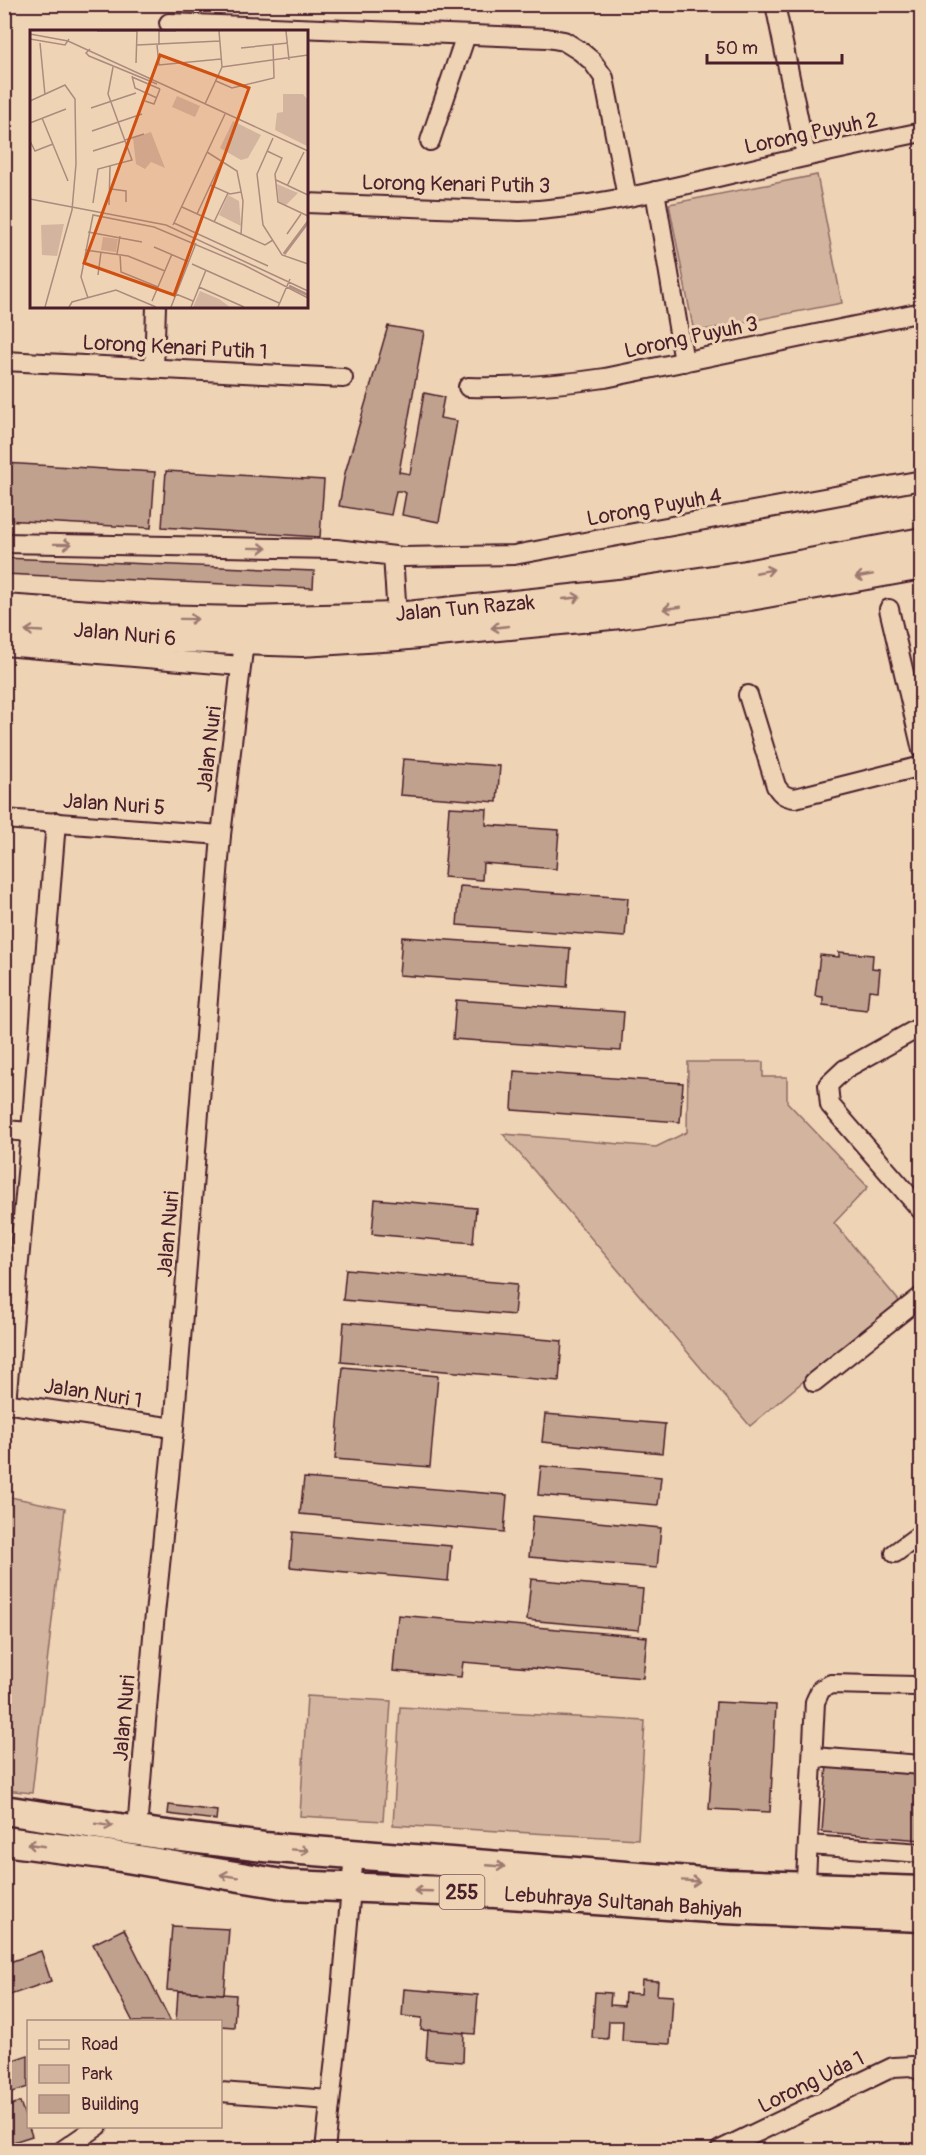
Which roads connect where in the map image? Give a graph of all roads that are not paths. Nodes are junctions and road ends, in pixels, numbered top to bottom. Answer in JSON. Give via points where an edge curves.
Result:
{"nodes":[{"id":1,"x":171,"y":4,"type":"edge"},
{"id":2,"x":776,"y":4,"type":"edge"},
{"id":3,"x":169,"y":27,"type":"edge"},
{"id":4,"x":280,"y":30,"type":"edge"},
{"id":5,"x":308,"y":31,"type":"edge"},
{"id":6,"x":466,"y":35,"type":"junction"},
{"id":7,"x":921,"y":132,"type":"edge"},
{"id":8,"x":430,"y":141,"type":"dead end"},
{"id":9,"x":807,"y":156,"type":"junction"},
{"id":10,"x":711,"y":179,"type":"joint"},
{"id":11,"x":655,"y":192,"type":"junction"},
{"id":12,"x":627,"y":196,"type":"junction"},
{"id":13,"x":308,"y":203,"type":"edge"},
{"id":14,"x":156,"y":308,"type":"edge"},
{"id":15,"x":921,"y":312,"type":"edge"},
{"id":16,"x":4,"y":361,"type":"edge"},
{"id":17,"x":684,"y":362,"type":"junction"},
{"id":18,"x":154,"y":369,"type":"junction"},
{"id":19,"x":343,"y":378,"type":"dead end"},
{"id":20,"x":468,"y":387,"type":"dead end"},
{"id":21,"x":921,"y":480,"type":"edge"},
{"id":22,"x":921,"y":541,"type":"edge"},
{"id":23,"x":4,"y":543,"type":"edge"},
{"id":24,"x":393,"y":556,"type":"junction"},
{"id":25,"x":921,"y":566,"type":"edge"},
{"id":26,"x":4,"y":608,"type":"edge"},
{"id":27,"x":889,"y":609,"type":"dead end"},
{"id":28,"x":397,"y":616,"type":"junction"},
{"id":29,"x":4,"y":629,"type":"edge"},
{"id":30,"x":4,"y":646,"type":"edge"},
{"id":31,"x":243,"y":654,"type":"junction"},
{"id":32,"x":748,"y":695,"type":"dead end"},
{"id":33,"x":921,"y":750,"type":"edge"},
{"id":34,"x":921,"y":766,"type":"edge"},
{"id":35,"x":4,"y":819,"type":"edge"},
{"id":36,"x":56,"y":822,"type":"junction"},
{"id":37,"x":220,"y":835,"type":"junction"},
{"id":38,"x":921,"y":1026,"type":"edge"},
{"id":39,"x":4,"y":1130,"type":"edge"},
{"id":40,"x":31,"y":1132,"type":"junction"},
{"id":41,"x":921,"y":1211,"type":"edge"},
{"id":42,"x":921,"y":1296,"type":"edge"},
{"id":43,"x":814,"y":1382,"type":"dead end"},
{"id":44,"x":5,"y":1403,"type":"edge"},
{"id":45,"x":174,"y":1428,"type":"junction"},
{"id":46,"x":921,"y":1533,"type":"edge"},
{"id":47,"x":895,"y":1553,"type":"dead end"},
{"id":48,"x":915,"y":1686,"type":"dead end"},
{"id":49,"x":813,"y":1757,"type":"junction"},
{"id":50,"x":921,"y":1765,"type":"edge"},
{"id":51,"x":4,"y":1810,"type":"edge"},
{"id":52,"x":137,"y":1830,"type":"junction"},
{"id":53,"x":4,"y":1840,"type":"edge"},
{"id":54,"x":809,"y":1845,"type":"junction"},
{"id":55,"x":921,"y":1853,"type":"edge"},
{"id":56,"x":354,"y":1854,"type":"junction"},
{"id":57,"x":806,"y":1879,"type":"junction"},
{"id":58,"x":921,"y":1881,"type":"edge"},
{"id":59,"x":350,"y":1888,"type":"junction"},
{"id":60,"x":921,"y":1891,"type":"edge"},
{"id":61,"x":726,"y":1897,"type":"junction"},
{"id":62,"x":921,"y":1917,"type":"edge"},
{"id":63,"x":921,"y":1933,"type":"edge"},
{"id":64,"x":921,"y":2072,"type":"edge"},
{"id":65,"x":222,"y":2092,"type":"edge"},
{"id":66,"x":330,"y":2100,"type":"junction"},
{"id":67,"x":97,"y":2128,"type":"edge"},
{"id":68,"x":63,"y":2151,"type":"edge"},
{"id":69,"x":325,"y":2151,"type":"edge"},
{"id":70,"x":720,"y":2151,"type":"edge"}],
"edges":[{"from":1,"to":3,"type":"street"},
{"from":2,"to":9,"type":"street"},
{"from":3,"to":4,"type":"street"},
{"from":5,"to":6,"type":"street"},
{"from":6,"to":8,"type":"street"},
{"from":6,"to":12,"type":"street","via":[[564,41],[592,61],[604,78]]},
{"from":7,"to":9,"type":"street","name":"Lorong Puyuh 2"},
{"from":9,"to":10,"type":"street","name":"Lorong Puyuh 2"},
{"from":10,"to":11,"type":"street","name":"Lorong Kenari Putih 3"},
{"from":11,"to":12,"type":"street","name":"Lorong Kenari Putih 3"},
{"from":11,"to":17,"type":"street"},
{"from":12,"to":13,"type":"street","name":"Lorong Kenari Putih 3","via":[[520,211]]},
{"from":14,"to":18,"type":"street"},
{"from":15,"to":17,"type":"street","name":"Lorong Puyuh 3"},
{"from":16,"to":18,"type":"street","name":"Lorong Kenari Putih 1"},
{"from":17,"to":20,"type":"street","name":"Lorong Puyuh 3","via":[[566,384]]},
{"from":18,"to":19,"type":"street","name":"Lorong Kenari Putih 1"},
{"from":21,"to":24,"type":"street","name":"Lorong Puyuh 4","via":[[514,555]]},
{"from":28,"to":22,"type":"main road","name":"Jalan Tun Razak","one_way":true,"via":[[619,593]]},
{"from":23,"to":24,"type":"street","name":"Lorong Puyuh 4","one_way":true,"via":[[336,549]]},
{"from":24,"to":28,"type":"street"},
{"from":25,"to":31,"type":"main road","name":"Jalan Tun Razak","one_way":true,"via":[[750,597],[621,615],[302,643]]},
{"from":26,"to":28,"type":"main road","name":"Jalan Tun Razak","one_way":true,"via":[[244,620]]},
{"from":27,"to":33,"type":"street"},
{"from":31,"to":29,"type":"main road","name":"Jalan Tun Razak","one_way":true},
{"from":30,"to":31,"type":"street","name":"Jalan Nuri 6"},
{"from":31,"to":37,"type":"street","name":"Jalan Nuri"},
{"from":32,"to":34,"type":"street","via":[[776,786],[786,797]]},
{"from":35,"to":36,"type":"street","name":"Jalan Nuri 5"},
{"from":36,"to":37,"type":"street","name":"Jalan Nuri 5"},
{"from":36,"to":40,"type":"street"},
{"from":37,"to":45,"type":"street","name":"Jalan Nuri"},
{"from":38,"to":41,"type":"street","via":[[845,1069],[828,1085],[830,1105]]},
{"from":39,"to":40,"type":"street"},
{"from":40,"to":44,"type":"street"},
{"from":42,"to":43,"type":"street"},
{"from":44,"to":45,"type":"street","name":"Jalan Nuri 1"},
{"from":45,"to":52,"type":"street","name":"Jalan Nuri"},
{"from":46,"to":47,"type":"street"},
{"from":48,"to":49,"type":"street","via":[[831,1684],[821,1689],[815,1702]]},
{"from":49,"to":50,"type":"street"},
{"from":49,"to":54,"type":"street"},
{"from":51,"to":52,"type":"main road","name":"Lebuhraya Sultanah Bahiyah","number":"255","one_way":true},
{"from":52,"to":56,"type":"main road","name":"Lebuhraya Sultanah Bahiyah","number":"255","one_way":true},
{"from":59,"to":53,"type":"main road","name":"Lebuhraya Sultanah Bahiyah","number":"255","one_way":true,"via":[[278,1883]]},
{"from":54,"to":55,"type":"street"},
{"from":54,"to":57,"type":"street"},
{"from":56,"to":59,"type":"street"},
{"from":56,"to":61,"type":"main road","name":"Lebuhraya Sultanah Bahiyah","number":"255","one_way":true},
{"from":57,"to":58,"type":"main road"},
{"from":57,"to":61,"type":"main road"},
{"from":61,"to":59,"type":"main road","name":"Lebuhraya Sultanah Bahiyah","number":"255","one_way":true},
{"from":59,"to":66,"type":"street"},
{"from":60,"to":61,"type":"main road","name":"Lebuhraya Sultanah Bahiyah","number":"255"},
{"from":61,"to":62,"type":"main road","name":"Lebuhraya Sultanah Bahiyah","number":"255"},
{"from":61,"to":63,"type":"main road","via":[[882,1930]]},
{"from":64,"to":70,"type":"street","name":"Lorong Uda 1","via":[[912,2066],[893,2067]]},
{"from":65,"to":66,"type":"street"},
{"from":66,"to":69,"type":"street"},
{"from":67,"to":68,"type":"street"}]}
